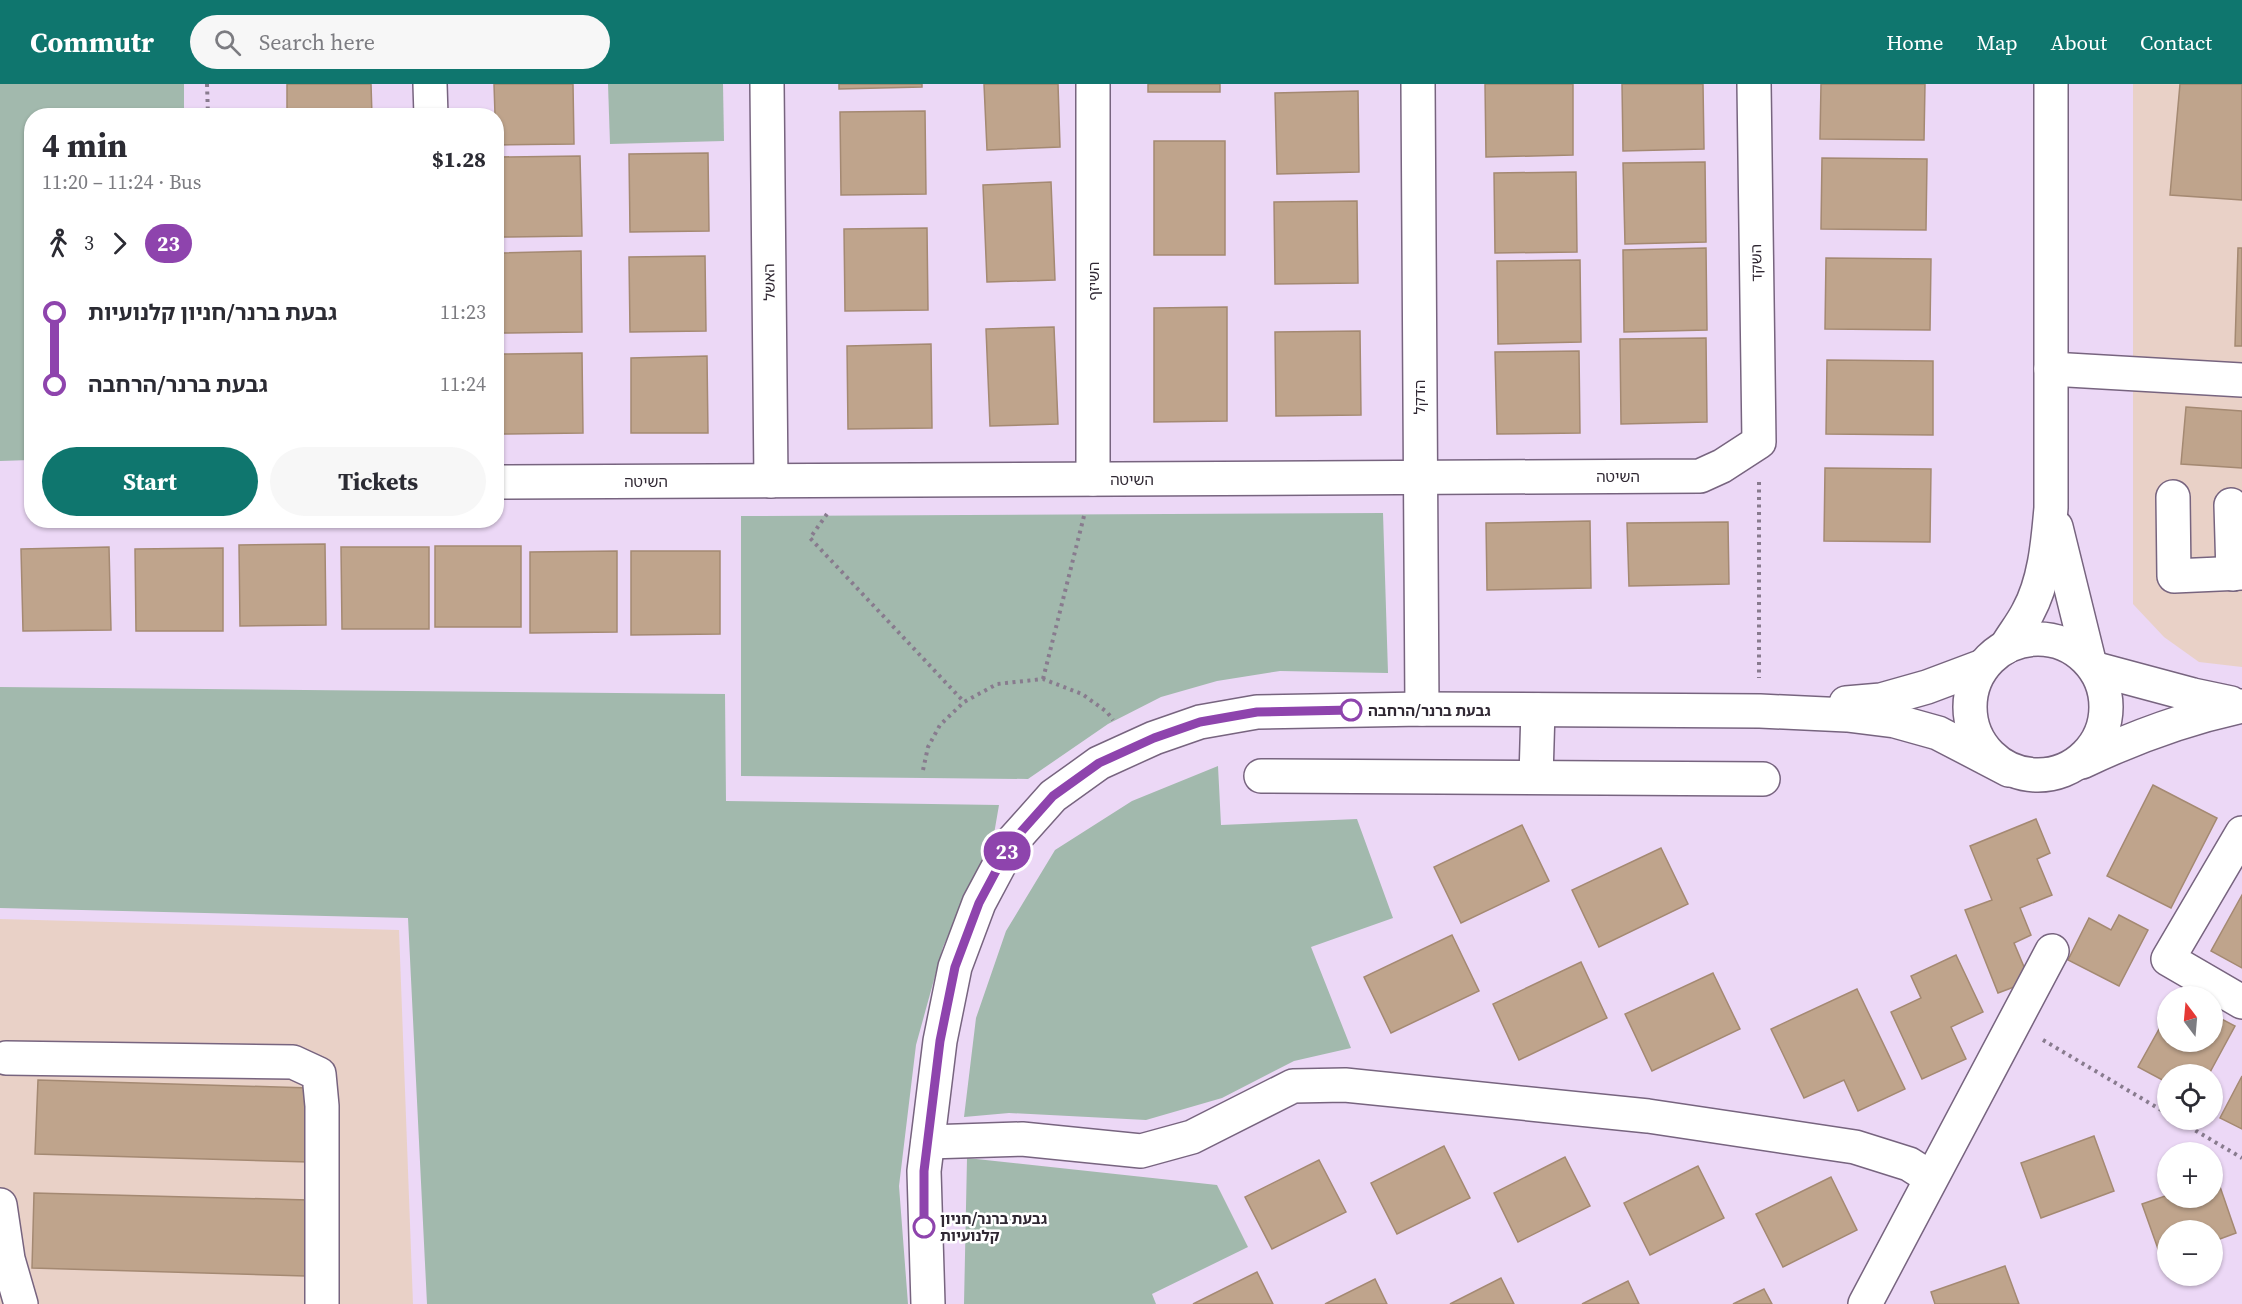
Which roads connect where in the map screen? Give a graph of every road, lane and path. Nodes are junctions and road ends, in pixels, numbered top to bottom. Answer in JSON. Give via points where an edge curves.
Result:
{"nodes":[{"id":1,"x":207,"y":84,"type":"edge"},
{"id":2,"x":430,"y":84,"type":"edge"},
{"id":3,"x":767,"y":84,"type":"edge"},
{"id":4,"x":1093,"y":84,"type":"edge"},
{"id":5,"x":1418,"y":84,"type":"edge"},
{"id":6,"x":1754,"y":84,"type":"edge"},
{"id":7,"x":2051,"y":84,"type":"edge"},
{"id":8,"x":208,"y":108,"type":"edge"},
{"id":9,"x":431,"y":108,"type":"edge"},
{"id":10,"x":2051,"y":369,"type":"junction"},
{"id":11,"x":2242,"y":380,"type":"edge"},
{"id":12,"x":1759,"y":442,"type":"junction"},
{"id":13,"x":1419,"y":477,"type":"junction"},
{"id":14,"x":1093,"y":479,"type":"junction"},
{"id":15,"x":851,"y":480,"type":"junction"},
{"id":16,"x":771,"y":481,"type":"junction"},
{"id":17,"x":504,"y":482,"type":"edge"},
{"id":18,"x":2174,"y":497,"type":"dead end"},
{"id":19,"x":2231,"y":505,"type":"dead end"},
{"id":20,"x":2051,"y":508,"type":"junction"},
{"id":21,"x":2238,"y":574,"type":"edge"},
{"id":22,"x":1994,"y":656,"type":"junction"},
{"id":23,"x":2092,"y":665,"type":"junction"},
{"id":24,"x":1043,"y":679,"type":"junction"},
{"id":25,"x":964,"y":702,"type":"junction"},
{"id":26,"x":2242,"y":705,"type":"edge"},
{"id":27,"x":1422,"y":709,"type":"junction"},
{"id":28,"x":1538,"y":710,"type":"junction"},
{"id":29,"x":1760,"y":711,"type":"junction"},
{"id":30,"x":1132,"y":748,"type":"junction"},
{"id":31,"x":2070,"y":768,"type":"junction"},
{"id":32,"x":923,"y":770,"type":"dead end"},
{"id":33,"x":2010,"y":770,"type":"junction"},
{"id":34,"x":1261,"y":776,"type":"dead end"},
{"id":35,"x":1536,"y":777,"type":"junction"},
{"id":36,"x":1763,"y":779,"type":"dead end"},
{"id":37,"x":2242,"y":833,"type":"edge"},
{"id":38,"x":2052,"y":951,"type":"dead end"},
{"id":39,"x":2242,"y":1002,"type":"edge"},
{"id":40,"x":2013,"y":1023,"type":"junction"},
{"id":41,"x":6,"y":1058,"type":"dead end"},
{"id":42,"x":2157,"y":1108,"type":"edge"},
{"id":43,"x":2195,"y":1130,"type":"edge"},
{"id":44,"x":928,"y":1142,"type":"junction"},
{"id":45,"x":2242,"y":1158,"type":"edge"},
{"id":46,"x":1931,"y":1178,"type":"junction"},
{"id":47,"x":0,"y":1205,"type":"edge"},
{"id":48,"x":21,"y":1304,"type":"edge"},
{"id":49,"x":322,"y":1304,"type":"edge"},
{"id":50,"x":928,"y":1304,"type":"edge"},
{"id":51,"x":1865,"y":1304,"type":"edge"}],
"edges":[{"from":1,"to":8,"type":"path"},
{"from":2,"to":9,"type":"street"},
{"from":3,"to":16,"type":"street","name":"האשל"},
{"from":4,"to":14,"type":"street","name":"השיזף"},
{"from":5,"to":13,"type":"street","name":"הדקל"},
{"from":6,"to":12,"type":"street","name":"השקד"},
{"from":7,"to":10,"type":"street"},
{"from":10,"to":11,"type":"street"},
{"from":10,"to":20,"type":"street"},
{"from":12,"to":13,"type":"street","name":"השיטה","via":[[1700,476]]},
{"from":12,"to":29,"type":"path"},
{"from":13,"to":14,"type":"street","name":"השיטה"},
{"from":13,"to":27,"type":"street","name":"הדקל"},
{"from":14,"to":15,"type":"street","name":"השיטה"},
{"from":14,"to":24,"type":"path"},
{"from":15,"to":16,"type":"street","name":"השיטה"},
{"from":15,"to":25,"type":"path","via":[[810,538]]},
{"from":16,"to":17,"type":"street","name":"השיטה"},
{"from":18,"to":21,"type":"street","via":[[2174,576]]},
{"from":19,"to":21,"type":"street"},
{"from":20,"to":22,"type":"street","via":[[2048,548],[2029,611]]},
{"from":20,"to":23,"type":"street"},
{"from":22,"to":23,"type":"street","via":[[2023,640],[2041,639],[2075,649]]},
{"from":22,"to":29,"type":"street","via":[[1927,687],[1881,700]]},
{"from":22,"to":33,"type":"street","via":[[1973,684],[1971,724],[1979,743]]},
{"from":23,"to":26,"type":"street"},
{"from":23,"to":31,"type":"street","via":[[2105,690],[2107,713],[2101,735],[2088,754]]},
{"from":24,"to":25,"type":"path","via":[[997,684]]},
{"from":24,"to":30,"type":"path","via":[[1082,694],[1107,712]]},
{"from":25,"to":32,"type":"path","via":[[940,725],[928,747]]},
{"from":26,"to":31,"type":"street","via":[[2184,720]]},
{"from":27,"to":28,"type":"street"},
{"from":27,"to":30,"type":"street","via":[[1257,712],[1200,722]]},
{"from":28,"to":29,"type":"street"},
{"from":28,"to":35,"type":"street"},
{"from":29,"to":33,"type":"street","via":[[1895,720],[1938,733]]},
{"from":30,"to":44,"type":"street","via":[[1099,763],[1053,796],[1011,843],[979,903],[955,967],[940,1041]]},
{"from":31,"to":33,"type":"street","via":[[2050,775]]},
{"from":34,"to":35,"type":"street"},
{"from":35,"to":36,"type":"street"},
{"from":37,"to":39,"type":"street","via":[[2168,959]]},
{"from":38,"to":40,"type":"street"},
{"from":40,"to":42,"type":"path"},
{"from":40,"to":46,"type":"street"},
{"from":41,"to":49,"type":"street","via":[[293,1062],[318,1074],[322,1106]]},
{"from":43,"to":45,"type":"path"},
{"from":44,"to":46,"type":"street","via":[[1022,1139],[1141,1151],[1192,1137],[1293,1086],[1345,1085],[1648,1116],[1855,1147],[1909,1164]]},
{"from":44,"to":50,"type":"street","via":[[924,1171]]},
{"from":46,"to":51,"type":"street"},
{"from":47,"to":48,"type":"street","via":[[8,1259]]}]}
